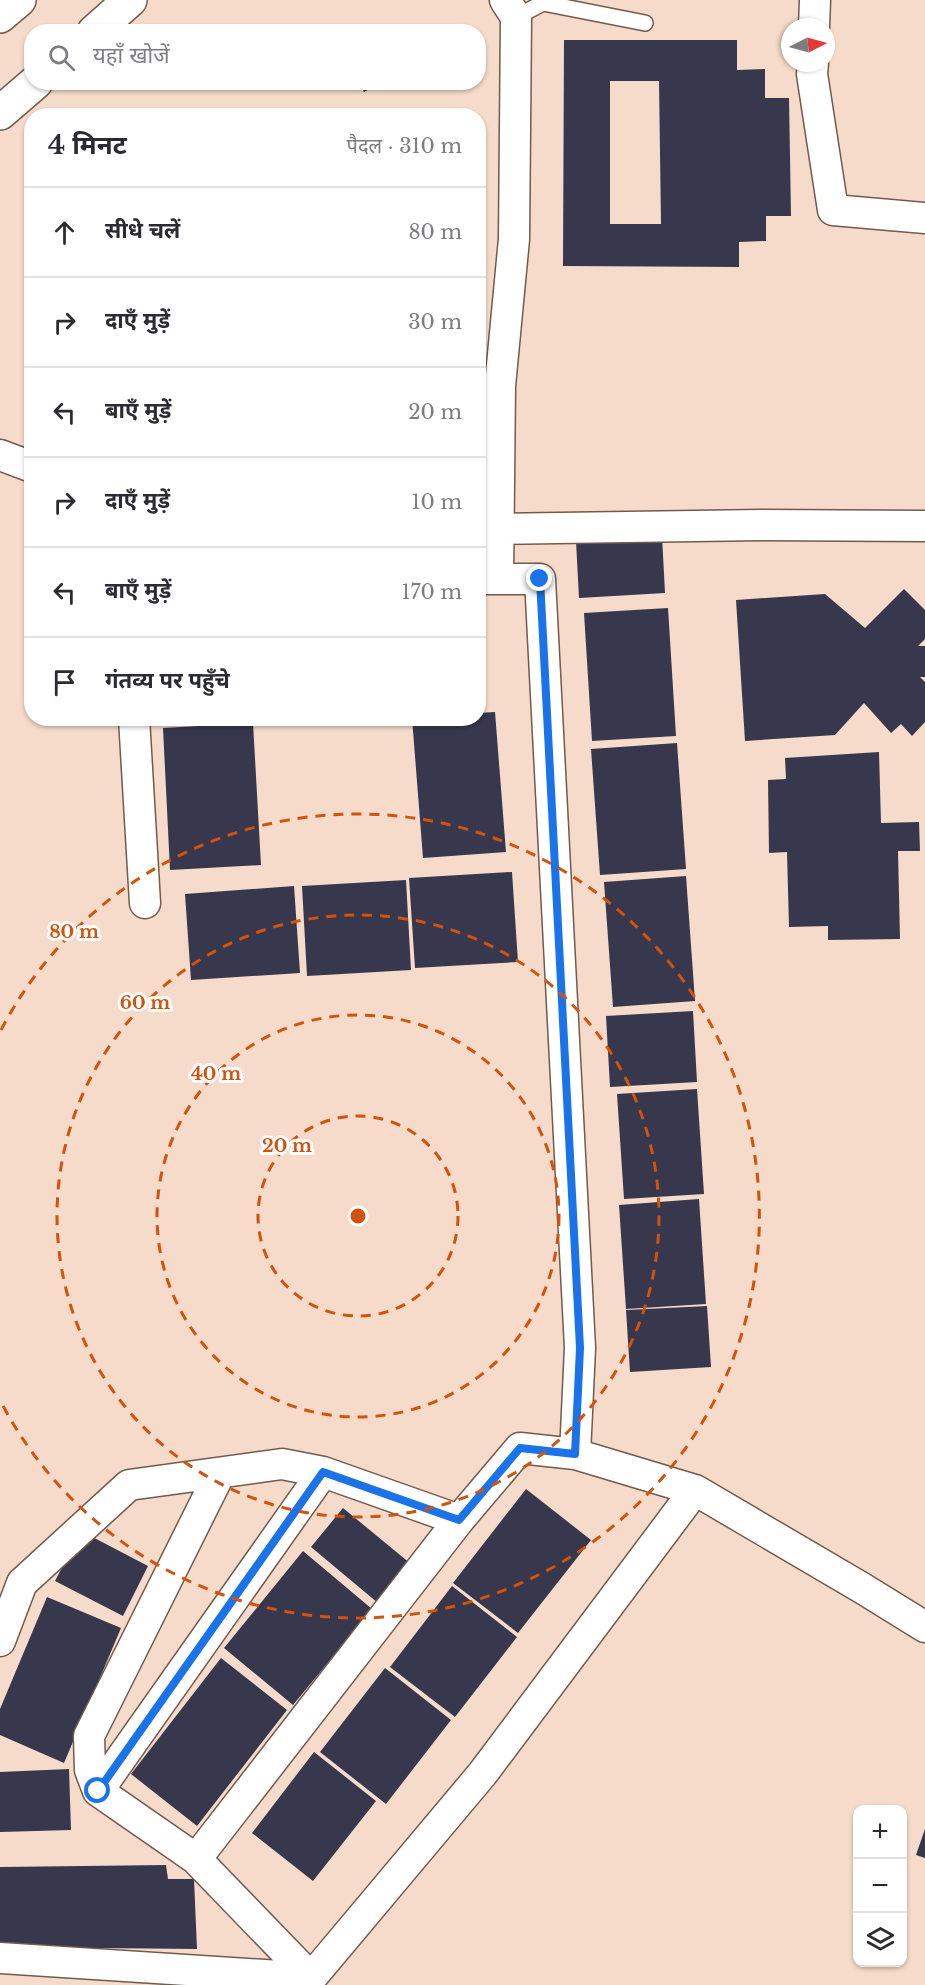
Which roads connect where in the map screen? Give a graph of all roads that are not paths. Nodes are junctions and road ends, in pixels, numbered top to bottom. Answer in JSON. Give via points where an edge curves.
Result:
{"nodes":[{"id":1,"x":19,"y":0,"type":"edge"},
{"id":2,"x":130,"y":0,"type":"edge"},
{"id":3,"x":815,"y":0,"type":"edge"},
{"id":4,"x":544,"y":2,"type":"edge"},
{"id":5,"x":511,"y":8,"type":"edge"},
{"id":6,"x":0,"y":16,"type":"edge"},
{"id":7,"x":814,"y":18,"type":"edge"},
{"id":8,"x":645,"y":23,"type":"dead end"},
{"id":9,"x":103,"y":24,"type":"edge"},
{"id":10,"x":812,"y":72,"type":"edge"},
{"id":11,"x":27,"y":90,"type":"edge"},
{"id":12,"x":0,"y":113,"type":"edge"},
{"id":13,"x":925,"y":218,"type":"edge"},
{"id":14,"x":0,"y":455,"type":"edge"},
{"id":15,"x":24,"y":464,"type":"edge"},
{"id":16,"x":925,"y":526,"type":"edge"},
{"id":17,"x":498,"y":529,"type":"junction"},
{"id":18,"x":488,"y":579,"type":"edge"},
{"id":19,"x":134,"y":726,"type":"edge"},
{"id":20,"x":145,"y":903,"type":"dead end"},
{"id":21,"x":575,"y":1454,"type":"junction"},
{"id":22,"x":323,"y":1472,"type":"junction"},
{"id":23,"x":220,"y":1473,"type":"junction"},
{"id":24,"x":695,"y":1490,"type":"junction"},
{"id":25,"x":459,"y":1520,"type":"junction"},
{"id":26,"x":925,"y":1627,"type":"edge"},
{"id":27,"x":0,"y":1641,"type":"edge"},
{"id":28,"x":98,"y":1791,"type":"junction"},
{"id":29,"x":196,"y":1859,"type":"junction"},
{"id":30,"x":0,"y":1958,"type":"edge"},
{"id":31,"x":311,"y":1978,"type":"junction"}],
"edges":[{"from":1,"to":6,"type":"main road"},
{"from":2,"to":9,"type":"main road"},
{"from":3,"to":7,"type":"street"},
{"from":4,"to":5,"type":"lane"},
{"from":4,"to":8,"type":"lane"},
{"from":5,"to":17,"type":"street","via":[[514,239],[500,386]]},
{"from":10,"to":13,"type":"street","via":[[833,210]]},
{"from":11,"to":12,"type":"main road"},
{"from":14,"to":15,"type":"street"},
{"from":16,"to":17,"type":"street"},
{"from":17,"to":18,"type":"street"},
{"from":18,"to":21,"type":"street","via":[[540,579],[580,1348]]},
{"from":19,"to":20,"type":"street"},
{"from":21,"to":24,"type":"street"},
{"from":21,"to":25,"type":"street","via":[[520,1448]]},
{"from":22,"to":23,"type":"street","via":[[282,1464]]},
{"from":22,"to":25,"type":"street"},
{"from":22,"to":28,"type":"street"},
{"from":23,"to":27,"type":"street","via":[[129,1485],[22,1583]]},
{"from":23,"to":28,"type":"street","via":[[89,1736],[90,1770]]},
{"from":24,"to":26,"type":"street"},
{"from":24,"to":31,"type":"street","via":[[483,1773]]},
{"from":25,"to":29,"type":"street"},
{"from":28,"to":29,"type":"street"},
{"from":29,"to":31,"type":"street"},
{"from":30,"to":31,"type":"street"}]}
